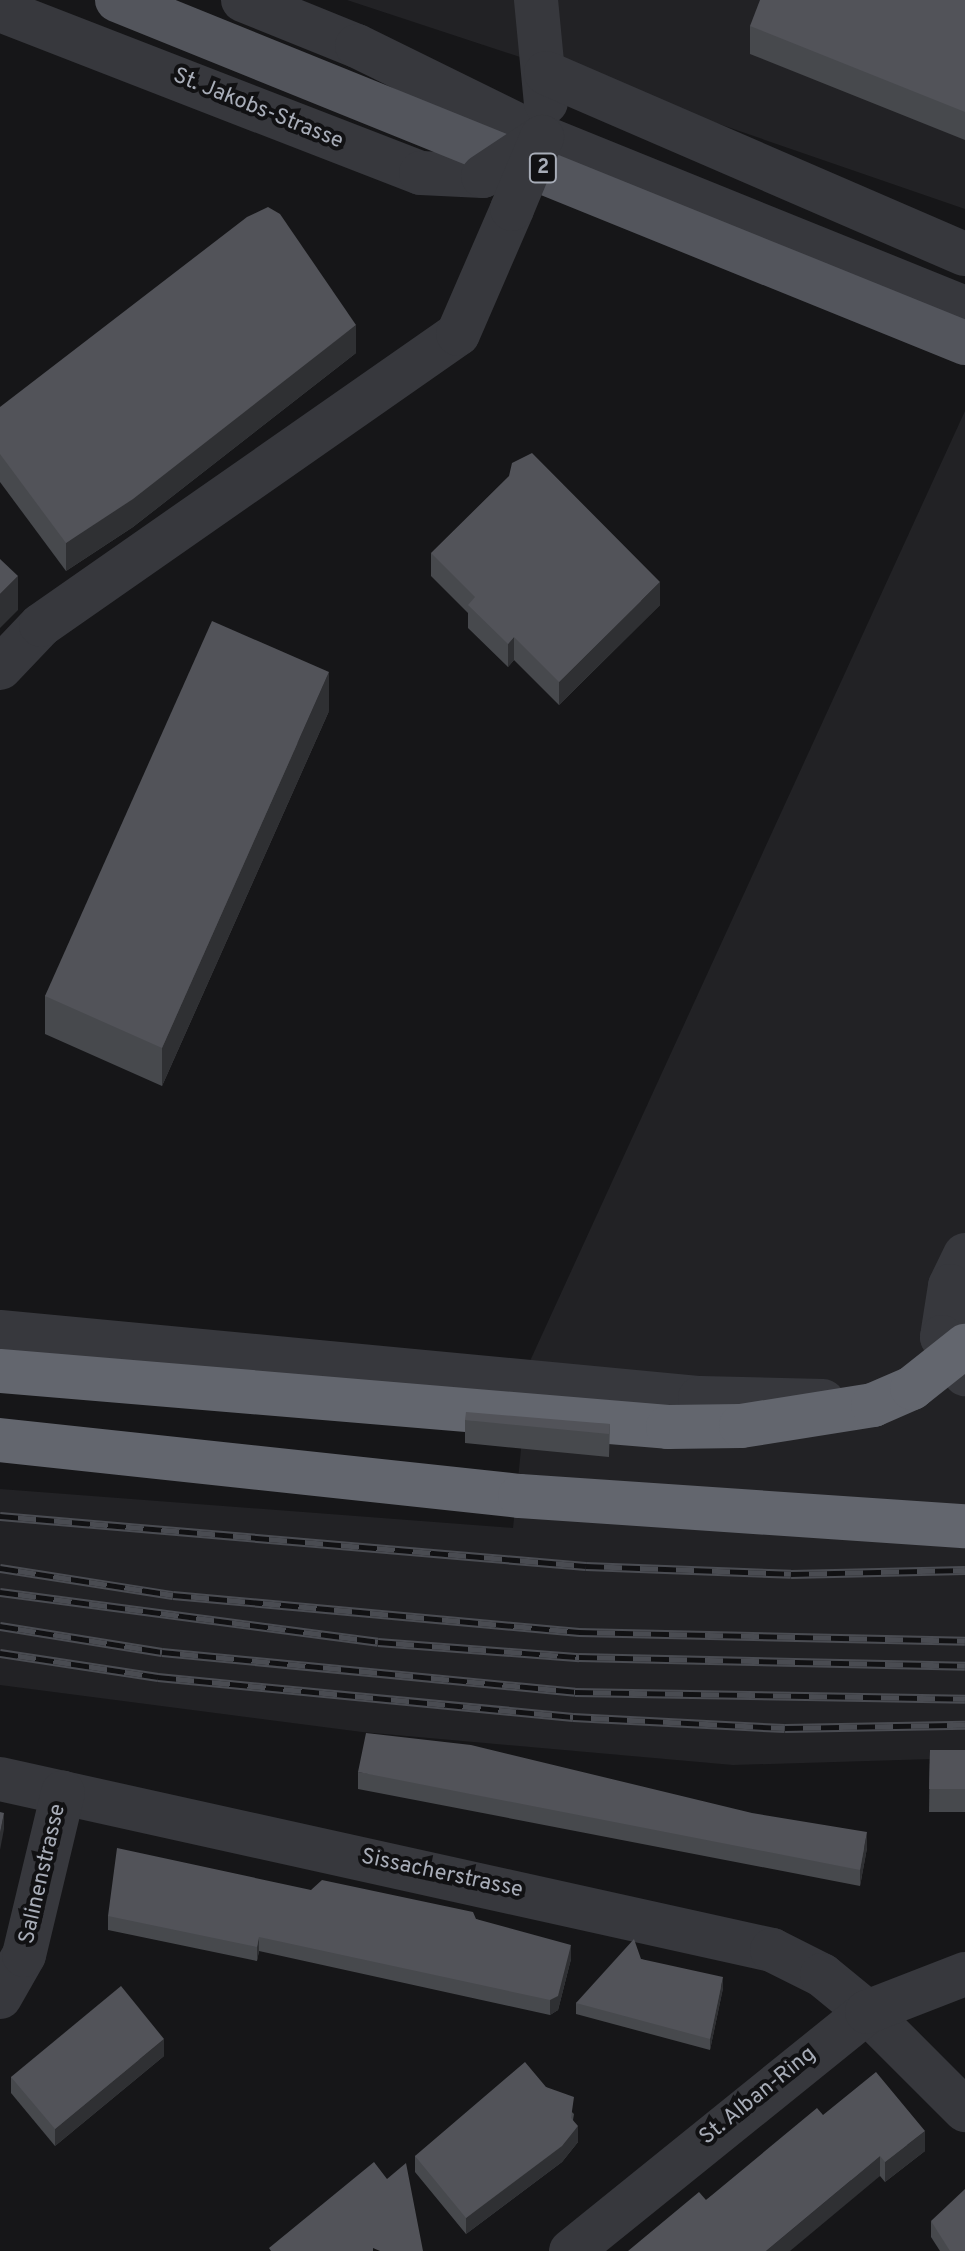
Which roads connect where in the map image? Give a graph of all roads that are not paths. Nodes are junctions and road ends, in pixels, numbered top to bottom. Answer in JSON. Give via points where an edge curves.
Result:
{"nodes":[{"id":1,"x":117,"y":0,"type":"edge"},
{"id":2,"x":243,"y":0,"type":"edge"},
{"id":3,"x":536,"y":0,"type":"edge"},
{"id":4,"x":0,"y":10,"type":"edge"},
{"id":5,"x":546,"y":73,"type":"junction"},
{"id":6,"x":542,"y":137,"type":"junction"},
{"id":7,"x":965,"y":254,"type":"edge"},
{"id":8,"x":965,"y":308,"type":"edge"},
{"id":9,"x":965,"y":343,"type":"edge"},
{"id":10,"x":0,"y":668,"type":"edge"},
{"id":11,"x":965,"y":1255,"type":"edge"},
{"id":12,"x":0,"y":1332,"type":"edge"},
{"id":13,"x":963,"y":1363,"type":"edge"},
{"id":14,"x":0,"y":1371,"type":"edge"},
{"id":15,"x":0,"y":1440,"type":"edge"},
{"id":16,"x":965,"y":1526,"type":"edge"},
{"id":17,"x":0,"y":1779,"type":"edge"},
{"id":18,"x":63,"y":1793,"type":"junction"},
{"id":19,"x":965,"y":1974,"type":"edge"},
{"id":20,"x":0,"y":1997,"type":"edge"},
{"id":21,"x":867,"y":2012,"type":"junction"},
{"id":22,"x":965,"y":2110,"type":"edge"},
{"id":23,"x":571,"y":2251,"type":"edge"}],
"edges":[{"from":1,"to":9,"type":"main road","number":"2"},
{"from":2,"to":6,"type":"street","via":[[357,46]]},
{"from":3,"to":5,"type":"street"},
{"from":4,"to":6,"type":"street","name":"St. Jakobs-Strasse","bridge":true,"via":[[421,173],[483,176]]},
{"from":5,"to":6,"type":"street"},
{"from":5,"to":7,"type":"street"},
{"from":6,"to":8,"type":"street"},
{"from":6,"to":10,"type":"street","bridge":true,"via":[[458,334],[41,625]]},
{"from":11,"to":13,"type":"street","via":[[950,1286],[942,1337]]},
{"from":12,"to":13,"type":"street","via":[[700,1398],[917,1397]]},
{"from":13,"to":14,"type":"highway","bridge":true,"via":[[873,1405],[741,1426],[580,1424]]},
{"from":15,"to":16,"type":"highway","via":[[520,1496]]},
{"from":17,"to":18,"type":"street","name":"Sissacherstrasse"},
{"from":18,"to":20,"type":"street","name":"Salinenstrasse","via":[[24,1955]]},
{"from":18,"to":21,"type":"street","name":"Sissacherstrasse","via":[[721,1934],[822,1975]]},
{"from":19,"to":21,"type":"street","name":"St. Alban-Ring"},
{"from":21,"to":22,"type":"street","name":"Sissacherstrasse"},
{"from":21,"to":23,"type":"street","name":"St. Alban-Ring"}]}
